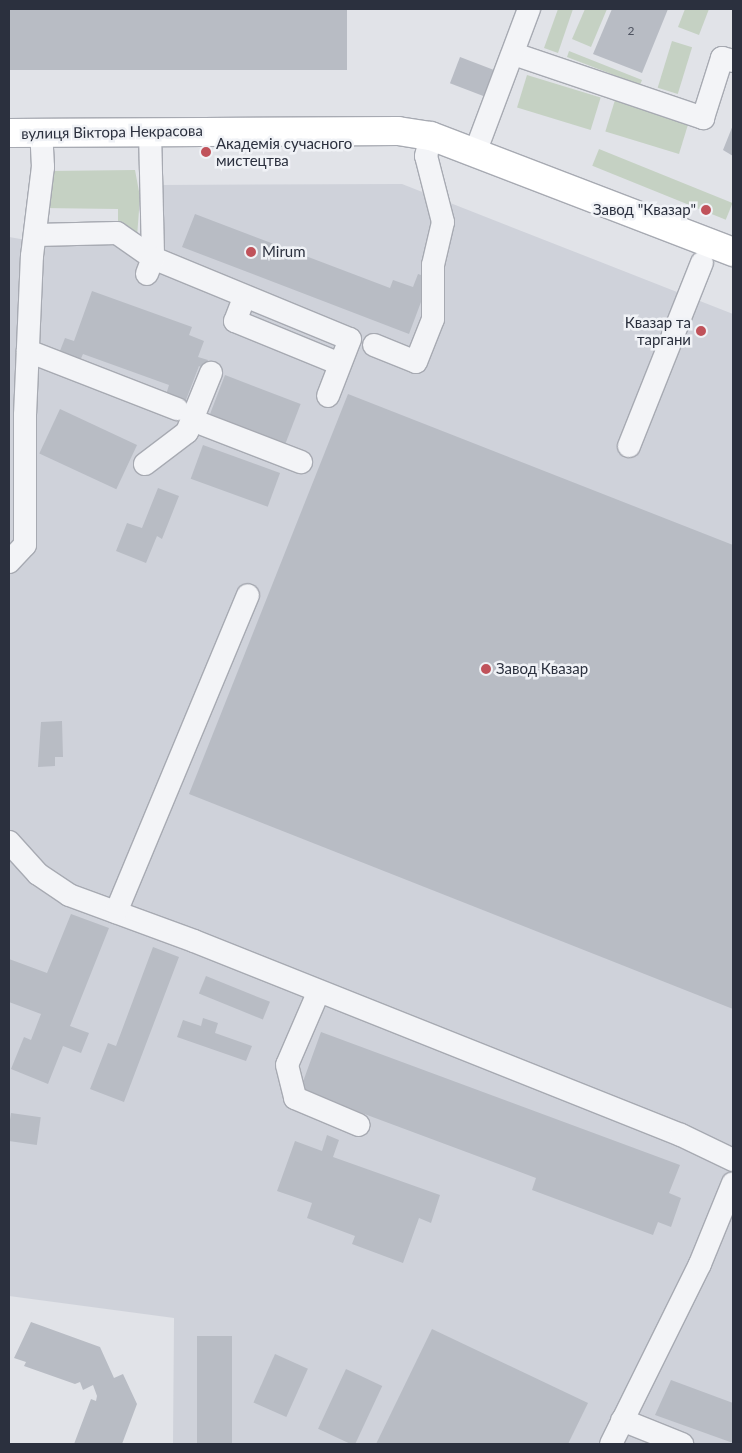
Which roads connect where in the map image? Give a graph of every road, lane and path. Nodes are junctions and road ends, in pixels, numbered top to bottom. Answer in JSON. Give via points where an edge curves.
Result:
{"nodes":[{"id":1,"x":518,"y":9,"type":"edge"},
{"id":2,"x":529,"y":9,"type":"edge"},
{"id":3,"x":506,"y":60,"type":"junction"},
{"id":4,"x":733,"y":61,"type":"edge"},
{"id":5,"x":150,"y":132,"type":"junction"},
{"id":6,"x":9,"y":133,"type":"edge"},
{"id":7,"x":41,"y":133,"type":"junction"},
{"id":8,"x":431,"y":136,"type":"junction"},
{"id":9,"x":476,"y":150,"type":"junction"},
{"id":10,"x":36,"y":235,"type":"junction"},
{"id":11,"x":733,"y":252,"type":"edge"},
{"id":12,"x":702,"y":263,"type":"dead end"},
{"id":13,"x":150,"y":266,"type":"junction"},
{"id":14,"x":374,"y":345,"type":"dead end"},
{"id":15,"x":28,"y":351,"type":"junction"},
{"id":16,"x":211,"y":373,"type":"dead end"},
{"id":17,"x":328,"y":396,"type":"dead end"},
{"id":18,"x":184,"y":414,"type":"junction"},
{"id":19,"x":628,"y":446,"type":"dead end"},
{"id":20,"x":301,"y":462,"type":"dead end"},
{"id":21,"x":145,"y":464,"type":"dead end"},
{"id":22,"x":9,"y":562,"type":"edge"},
{"id":23,"x":248,"y":596,"type":"dead end"},
{"id":24,"x":9,"y":842,"type":"edge"},
{"id":25,"x":116,"y":912,"type":"junction"},
{"id":26,"x":318,"y":992,"type":"junction"},
{"id":27,"x":359,"y":1125,"type":"dead end"},
{"id":28,"x":733,"y":1160,"type":"edge"},
{"id":29,"x":733,"y":1184,"type":"edge"},
{"id":30,"x":622,"y":1420,"type":"junction"},
{"id":31,"x":611,"y":1444,"type":"edge"},
{"id":32,"x":682,"y":1444,"type":"edge"}],
"edges":[{"from":1,"to":3,"type":"lane"},
{"from":2,"to":3,"type":"lane"},
{"from":3,"to":4,"type":"lane","via":[[703,118],[722,58]]},
{"from":3,"to":9,"type":"lane"},
{"from":5,"to":7,"type":"main road","name":"вулиця Віктора Некрасова"},
{"from":5,"to":8,"type":"main road","name":"вулиця Віктора Некрасова","via":[[398,131]]},
{"from":5,"to":13,"type":"lane"},
{"from":6,"to":7,"type":"main road","name":"вулиця Віктора Некрасова"},
{"from":7,"to":10,"type":"lane","via":[[43,167]]},
{"from":8,"to":9,"type":"main road","name":"вулиця Віктора Некрасова"},
{"from":8,"to":14,"type":"lane","via":[[426,156],[443,222],[433,265],[433,319],[416,362]]},
{"from":9,"to":11,"type":"main road","name":"вулиця Віктора Некрасова"},
{"from":10,"to":13,"type":"lane","via":[[117,233]]},
{"from":10,"to":15,"type":"lane"},
{"from":12,"to":19,"type":"lane"},
{"from":13,"to":17,"type":"lane","via":[[350,339]]},
{"from":15,"to":18,"type":"lane"},
{"from":15,"to":22,"type":"lane","via":[[25,545]]},
{"from":16,"to":18,"type":"lane"},
{"from":18,"to":20,"type":"lane"},
{"from":18,"to":21,"type":"lane","via":[[187,432]]},
{"from":23,"to":25,"type":"lane"},
{"from":24,"to":25,"type":"lane","via":[[38,874],[69,896]]},
{"from":25,"to":26,"type":"lane"},
{"from":26,"to":27,"type":"lane","via":[[287,1065],[295,1098]]},
{"from":26,"to":28,"type":"lane","via":[[681,1135]]},
{"from":29,"to":30,"type":"lane","via":[[700,1264]]},
{"from":30,"to":31,"type":"lane"},
{"from":30,"to":32,"type":"lane"}]}
